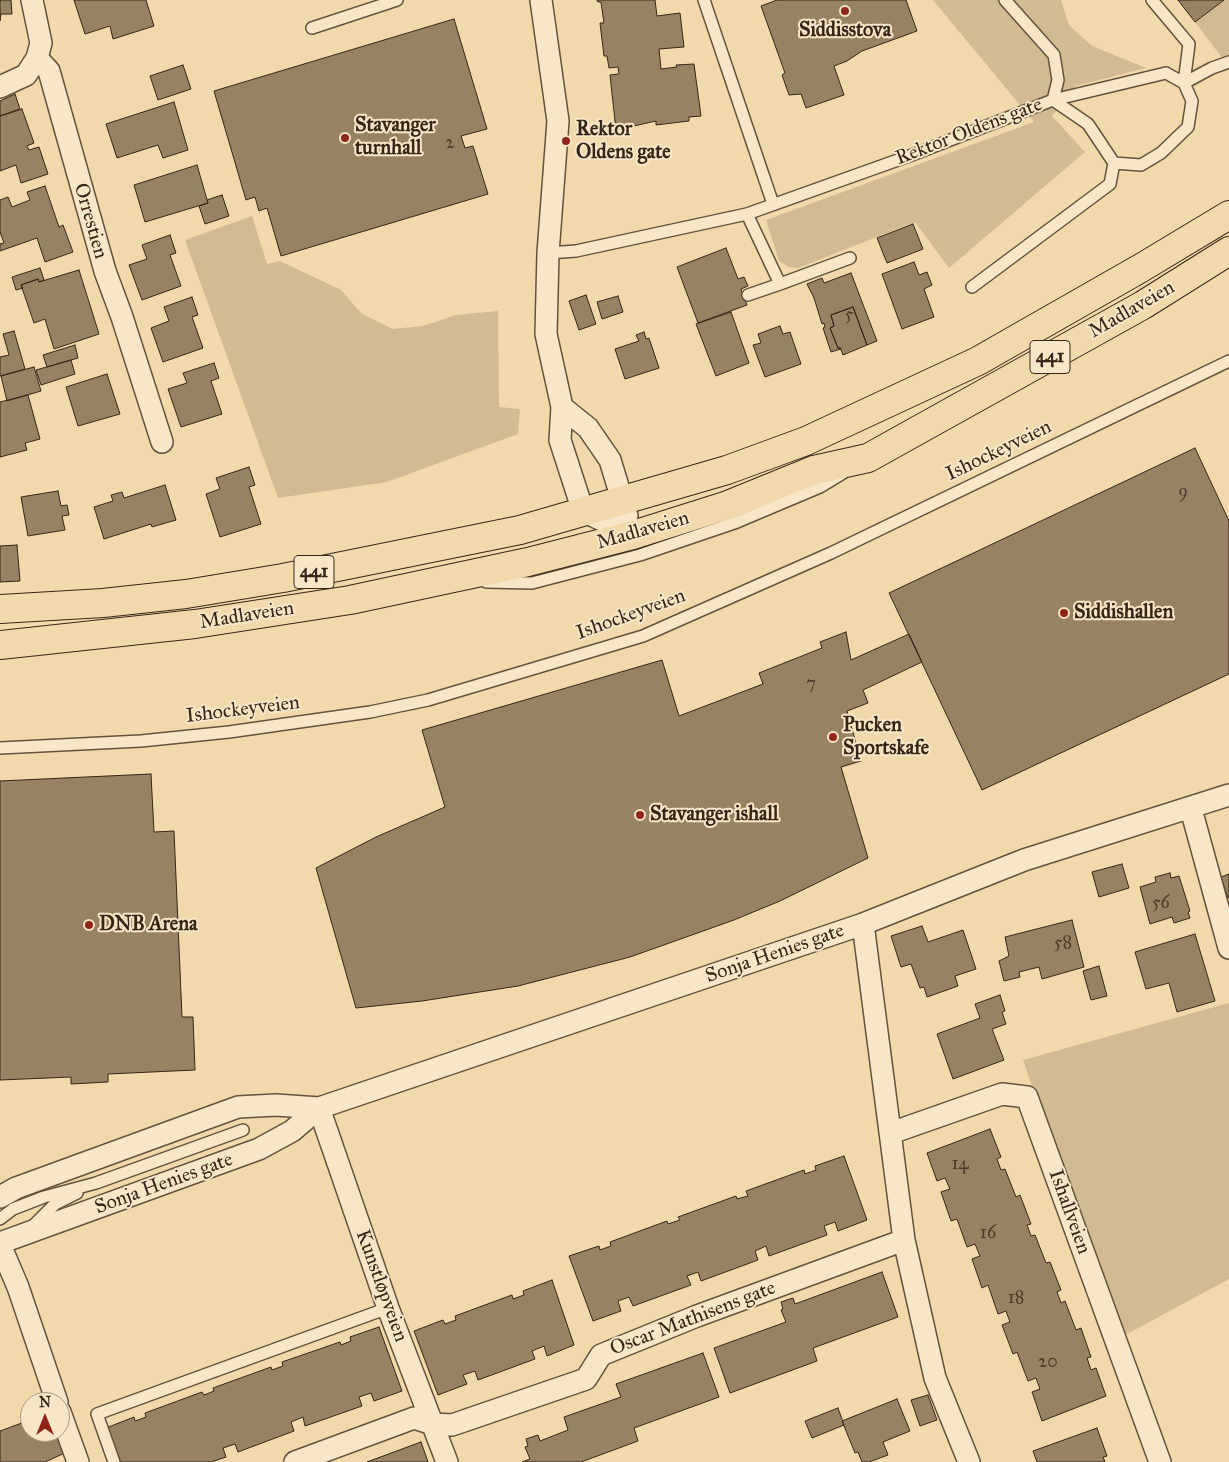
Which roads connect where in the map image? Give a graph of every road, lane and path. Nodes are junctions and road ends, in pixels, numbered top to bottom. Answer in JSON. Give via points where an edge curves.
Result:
{"nodes":[{"id":1,"x":32,"y":0,"type":"edge"},
{"id":2,"x":397,"y":0,"type":"edge"},
{"id":3,"x":541,"y":0,"type":"edge"},
{"id":4,"x":704,"y":0,"type":"edge"},
{"id":5,"x":1005,"y":0,"type":"edge"},
{"id":6,"x":1152,"y":0,"type":"edge"},
{"id":7,"x":312,"y":28,"type":"dead end"},
{"id":8,"x":37,"y":58,"type":"junction"},
{"id":9,"x":1229,"y":62,"type":"edge"},
{"id":10,"x":1184,"y":83,"type":"junction"},
{"id":11,"x":0,"y":87,"type":"edge"},
{"id":12,"x":1053,"y":100,"type":"junction"},
{"id":13,"x":1114,"y":164,"type":"junction"},
{"id":14,"x":773,"y":204,"type":"junction"},
{"id":15,"x":747,"y":214,"type":"junction"},
{"id":16,"x":1229,"y":215,"type":"edge"},
{"id":17,"x":1229,"y":251,"type":"edge"},
{"id":18,"x":548,"y":253,"type":"junction"},
{"id":19,"x":850,"y":258,"type":"dead end"},
{"id":20,"x":780,"y":284,"type":"junction"},
{"id":21,"x":972,"y":287,"type":"dead end"},
{"id":22,"x":748,"y":295,"type":"dead end"},
{"id":23,"x":1229,"y":361,"type":"edge"},
{"id":24,"x":562,"y":407,"type":"junction"},
{"id":25,"x":162,"y":442,"type":"dead end"},
{"id":26,"x":868,"y":458,"type":"junction"},
{"id":27,"x":622,"y":501,"type":"junction"},
{"id":28,"x":583,"y":510,"type":"junction"},
{"id":29,"x":633,"y":535,"type":"junction"},
{"id":30,"x":447,"y":581,"type":"junction"},
{"id":31,"x":0,"y":609,"type":"edge"},
{"id":32,"x":0,"y":645,"type":"edge"},
{"id":33,"x":0,"y":748,"type":"edge"},
{"id":34,"x":1229,"y":795,"type":"edge"},
{"id":35,"x":1191,"y":809,"type":"junction"},
{"id":36,"x":863,"y":924,"type":"junction"},
{"id":37,"x":1229,"y":948,"type":"edge"},
{"id":38,"x":319,"y":1108,"type":"junction"},
{"id":39,"x":243,"y":1130,"type":"dead end"},
{"id":40,"x":891,"y":1133,"type":"junction"},
{"id":41,"x":96,"y":1183,"type":"junction"},
{"id":42,"x":0,"y":1198,"type":"edge"},
{"id":43,"x":0,"y":1219,"type":"edge"},
{"id":44,"x":26,"y":1234,"type":"junction"},
{"id":45,"x":904,"y":1240,"type":"junction"},
{"id":46,"x":0,"y":1244,"type":"edge"},
{"id":47,"x":388,"y":1308,"type":"junction"},
{"id":48,"x":53,"y":1392,"type":"edge"},
{"id":49,"x":433,"y":1424,"type":"junction"},
{"id":50,"x":70,"y":1440,"type":"edge"},
{"id":51,"x":78,"y":1462,"type":"edge"},
{"id":52,"x":114,"y":1462,"type":"edge"},
{"id":53,"x":295,"y":1462,"type":"edge"},
{"id":54,"x":446,"y":1462,"type":"edge"},
{"id":55,"x":969,"y":1462,"type":"edge"},
{"id":56,"x":1160,"y":1462,"type":"edge"}],
"edges":[{"from":1,"to":8,"type":"street","via":[[41,43]]},
{"from":2,"to":7,"type":"lane"},
{"from":3,"to":18,"type":"street","via":[[558,121]]},
{"from":4,"to":14,"type":"lane"},
{"from":5,"to":12,"type":"lane","name":"Rektor Oldens gate","via":[[1054,55],[1058,80]]},
{"from":6,"to":10,"type":"lane","via":[[1189,44]]},
{"from":8,"to":11,"type":"street","via":[[26,76]]},
{"from":8,"to":25,"type":"street","name":"Orrestien","via":[[49,71],[105,271]]},
{"from":9,"to":10,"type":"lane"},
{"from":10,"to":12,"type":"lane","via":[[1166,73]]},
{"from":10,"to":13,"type":"lane","via":[[1192,101],[1188,127],[1161,153],[1141,165]]},
{"from":12,"to":13,"type":"lane","via":[[1088,124]]},
{"from":12,"to":14,"type":"lane","name":"Rektor Oldens gate"},
{"from":13,"to":21,"type":"lane","via":[[1110,184]]},
{"from":14,"to":15,"type":"lane","name":"Rektor Oldens gate"},
{"from":15,"to":18,"type":"lane","name":"Rektor Oldens gate","via":[[576,251]]},
{"from":15,"to":20,"type":"lane"},
{"from":16,"to":27,"type":"main road","name":"Madlaveien","number":"441","via":[[978,361],[894,402],[806,441],[727,470]]},
{"from":17,"to":26,"type":"main road","name":"Madlaveien","number":"441","via":[[1143,305]]},
{"from":18,"to":24,"type":"street","via":[[546,334]]},
{"from":19,"to":20,"type":"lane"},
{"from":20,"to":22,"type":"lane"},
{"from":23,"to":33,"type":"lane","name":"Ishockeyveien","via":[[831,553],[642,636],[428,700],[370,712],[151,740]]},
{"from":24,"to":27,"type":"street","via":[[588,428],[610,460]]},
{"from":24,"to":28,"type":"street","via":[[560,440]]},
{"from":26,"to":29,"type":"main road","name":"Madlaveien","number":"441","via":[[814,470],[728,505]]},
{"from":26,"to":30,"type":"lane","via":[[820,487],[737,522],[640,555],[532,583]]},
{"from":27,"to":28,"type":"main road","name":"Madlaveien","number":"441"},
{"from":27,"to":29,"type":"street"},
{"from":28,"to":29,"type":"street"},
{"from":28,"to":31,"type":"main road","name":"Madlaveien","number":"441","via":[[520,530],[283,578],[186,594]]},
{"from":29,"to":30,"type":"main road","name":"Madlaveien","number":"441"},
{"from":30,"to":32,"type":"main road","name":"Madlaveien","number":"441","via":[[195,624]]},
{"from":34,"to":35,"type":"street","name":"Sonja Henies gate"},
{"from":35,"to":36,"type":"street","name":"Sonja Henies gate","via":[[1024,860]]},
{"from":35,"to":37,"type":"street"},
{"from":36,"to":38,"type":"street","name":"Sonja Henies gate"},
{"from":36,"to":40,"type":"street"},
{"from":38,"to":42,"type":"street","name":"Sonja Henies gate","via":[[238,1107],[16,1188]]},
{"from":38,"to":44,"type":"street","name":"Sonja Henies gate","via":[[292,1131],[259,1149]]},
{"from":38,"to":47,"type":"street","name":"Kunstløpveien"},
{"from":39,"to":41,"type":"lane"},
{"from":40,"to":45,"type":"street"},
{"from":40,"to":56,"type":"street","name":"Ishallveien","via":[[1002,1094],[1028,1097]]},
{"from":41,"to":43,"type":"lane","via":[[44,1197],[13,1209]]},
{"from":41,"to":44,"type":"lane","via":[[55,1204]]},
{"from":44,"to":46,"type":"street","name":"Sonja Henies gate"},
{"from":45,"to":49,"type":"street","name":"Oscar Mathisens gate","via":[[601,1355],[586,1379],[452,1425]]},
{"from":45,"to":55,"type":"street","via":[[935,1378]]},
{"from":46,"to":48,"type":"street"},
{"from":47,"to":49,"type":"street","name":"Kunstløpveien"},
{"from":47,"to":52,"type":"lane","via":[[98,1414]]},
{"from":49,"to":53,"type":"street","name":"Oscar Mathisens gate","via":[[414,1418]]},
{"from":49,"to":54,"type":"street","name":"Kunstløpveien"},
{"from":50,"to":51,"type":"street"}]}
